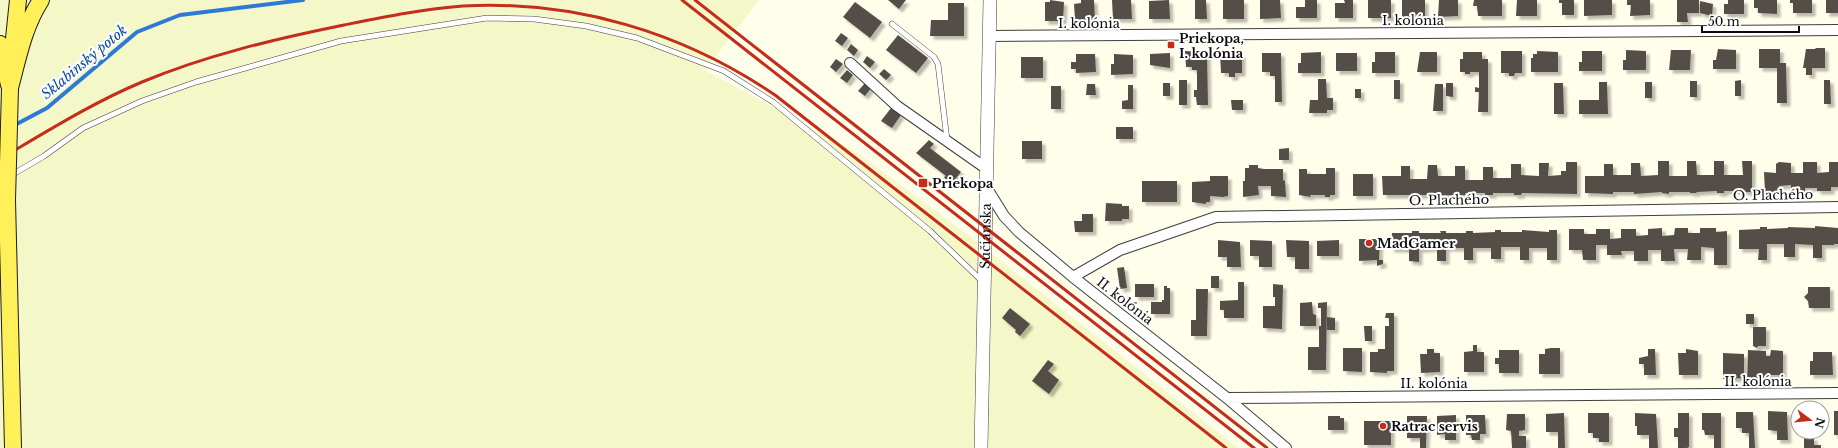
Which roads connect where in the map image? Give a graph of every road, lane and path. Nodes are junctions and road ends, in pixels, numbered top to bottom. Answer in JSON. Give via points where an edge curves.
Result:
{"nodes":[{"id":1,"x":18,"y":0,"type":"edge"},
{"id":2,"x":41,"y":0,"type":"edge"},
{"id":3,"x":990,"y":0,"type":"edge"},
{"id":4,"x":892,"y":24,"type":"dead end"},
{"id":5,"x":1838,"y":30,"type":"edge"},
{"id":6,"x":989,"y":36,"type":"junction"},
{"id":7,"x":0,"y":44,"type":"edge"},
{"id":8,"x":850,"y":63,"type":"dead end"},
{"id":9,"x":10,"y":88,"type":"junction"},
{"id":10,"x":947,"y":140,"type":"junction"},
{"id":11,"x":986,"y":169,"type":"junction"},
{"id":12,"x":0,"y":182,"type":"edge"},
{"id":13,"x":986,"y":187,"type":"junction"},
{"id":14,"x":1838,"y":207,"type":"edge"},
{"id":15,"x":1073,"y":277,"type":"junction"},
{"id":16,"x":984,"y":283,"type":"junction"},
{"id":17,"x":1838,"y":393,"type":"edge"},
{"id":18,"x":1227,"y":398,"type":"junction"},
{"id":19,"x":13,"y":448,"type":"edge"},
{"id":20,"x":981,"y":448,"type":"edge"},
{"id":21,"x":1286,"y":448,"type":"edge"}],
"edges":[{"from":1,"to":9,"type":"main road"},
{"from":2,"to":9,"type":"main road","via":[[33,12],[24,36]]},
{"from":3,"to":6,"type":"street","name":"Sučianska"},
{"from":4,"to":10,"type":"lane","via":[[934,57],[938,64]]},
{"from":5,"to":6,"type":"street","name":"I. kolónia"},
{"from":6,"to":11,"type":"street","name":"Sučianska"},
{"from":7,"to":9,"type":"main road"},
{"from":8,"to":10,"type":"street","via":[[897,106]]},
{"from":9,"to":19,"type":"main road","bridge":true,"via":[[7,200]]},
{"from":10,"to":11,"type":"street"},
{"from":11,"to":13,"type":"street","name":"Sučianska"},
{"from":12,"to":16,"type":"lane","via":[[44,156],[83,128],[142,101],[196,82],[341,41],[487,18],[534,19],[586,26],[637,38],[724,71],[773,102],[930,231]]},
{"from":13,"to":15,"type":"street","name":"II. kolónia","via":[[1004,216],[1019,232]]},
{"from":13,"to":16,"type":"street","name":"Sučianska"},
{"from":14,"to":15,"type":"street","name":"O. Plachého","via":[[1216,217],[1120,250]]},
{"from":15,"to":18,"type":"street","name":"II. kolónia"},
{"from":16,"to":20,"type":"street","name":"Sučianska"},
{"from":17,"to":18,"type":"street","name":"II. kolónia"},
{"from":18,"to":21,"type":"street"}]}
